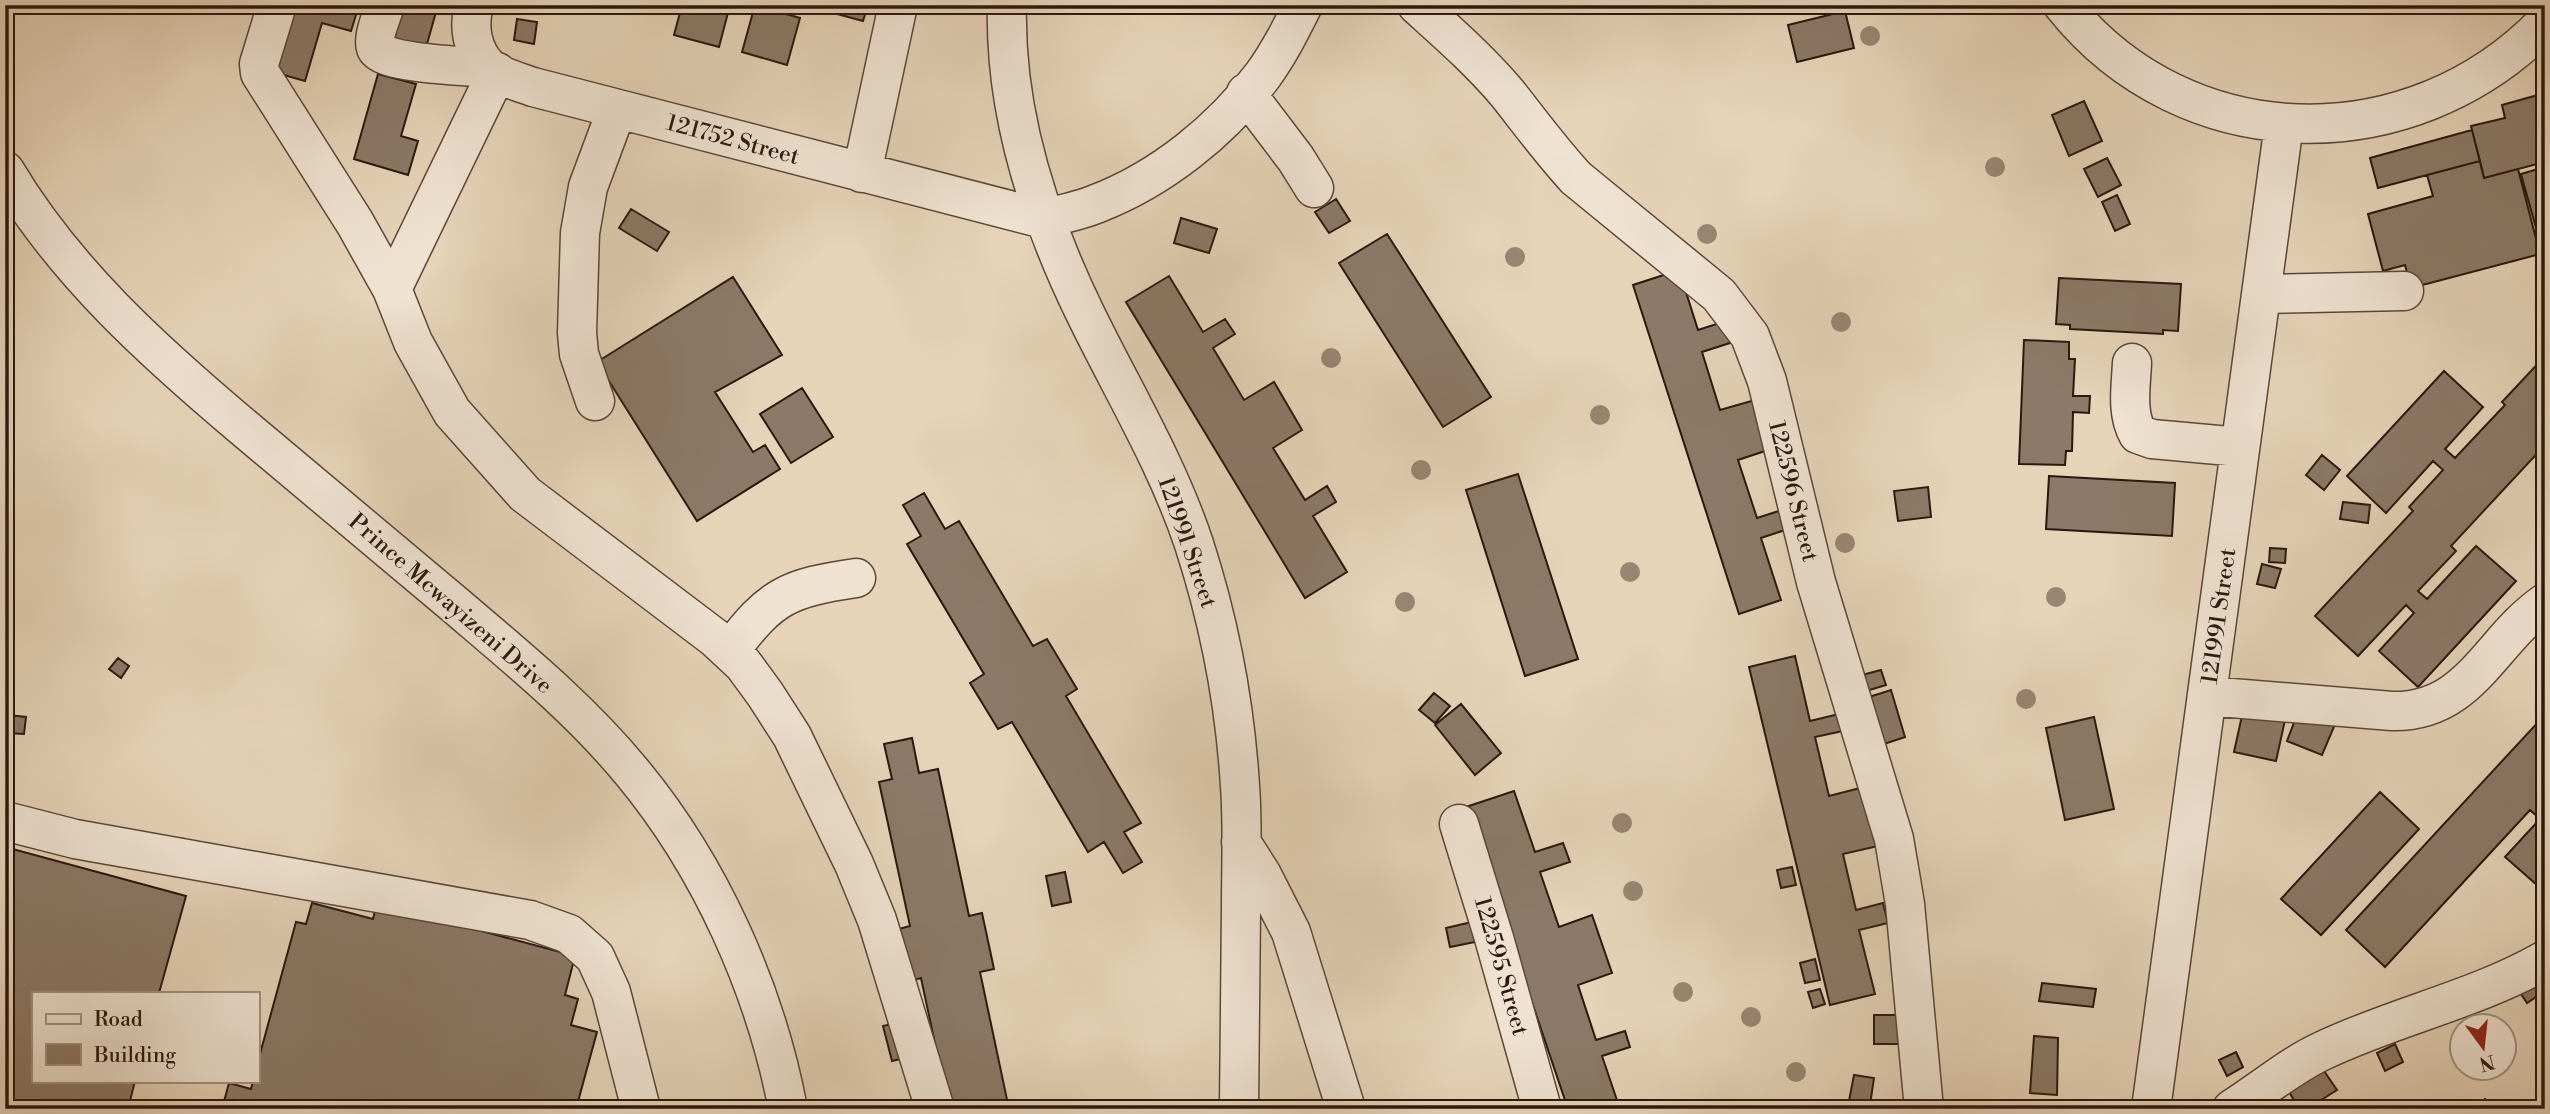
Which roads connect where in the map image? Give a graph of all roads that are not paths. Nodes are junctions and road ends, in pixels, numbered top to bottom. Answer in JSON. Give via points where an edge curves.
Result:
{"nodes":[{"id":1,"x":277,"y":5,"type":"edge"},
{"id":2,"x":385,"y":5,"type":"edge"},
{"id":3,"x":474,"y":5,"type":"edge"},
{"id":4,"x":898,"y":5,"type":"edge"},
{"id":5,"x":1007,"y":5,"type":"edge"},
{"id":6,"x":1303,"y":5,"type":"edge"},
{"id":7,"x":1417,"y":5,"type":"edge"},
{"id":8,"x":2063,"y":5,"type":"edge"},
{"id":9,"x":1452,"y":18,"type":"edge"},
{"id":10,"x":2545,"y":23,"type":"edge"},
{"id":11,"x":493,"y":70,"type":"junction"},
{"id":12,"x":1246,"y":93,"type":"junction"},
{"id":13,"x":618,"y":109,"type":"junction"},
{"id":14,"x":2284,"y":124,"type":"junction"},
{"id":15,"x":5,"y":172,"type":"edge"},
{"id":16,"x":862,"y":173,"type":"junction"},
{"id":17,"x":1314,"y":188,"type":"dead end"},
{"id":18,"x":1044,"y":219,"type":"junction"},
{"id":19,"x":393,"y":289,"type":"junction"},
{"id":20,"x":2404,"y":291,"type":"dead end"},
{"id":21,"x":2260,"y":294,"type":"junction"},
{"id":22,"x":2132,"y":363,"type":"dead end"},
{"id":23,"x":595,"y":401,"type":"dead end"},
{"id":24,"x":2240,"y":447,"type":"junction"},
{"id":25,"x":856,"y":578,"type":"dead end"},
{"id":26,"x":2545,"y":603,"type":"edge"},
{"id":27,"x":730,"y":650,"type":"junction"},
{"id":28,"x":2207,"y":696,"type":"junction"},
{"id":29,"x":5,"y":821,"type":"edge"},
{"id":30,"x":1459,"y":824,"type":"dead end"},
{"id":31,"x":1241,"y":842,"type":"junction"},
{"id":32,"x":2545,"y":960,"type":"edge"},
{"id":33,"x":641,"y":1109,"type":"edge"},
{"id":34,"x":788,"y":1109,"type":"edge"},
{"id":35,"x":935,"y":1109,"type":"edge"},
{"id":36,"x":1239,"y":1109,"type":"edge"},
{"id":37,"x":1346,"y":1109,"type":"edge"},
{"id":38,"x":1542,"y":1109,"type":"edge"},
{"id":39,"x":1924,"y":1109,"type":"edge"},
{"id":40,"x":2151,"y":1109,"type":"edge"},
{"id":41,"x":2232,"y":1109,"type":"edge"}],
"edges":[{"from":1,"to":19,"type":"street","via":[[260,73]]},
{"from":2,"to":11,"type":"street","name":"121752 Street","via":[[376,41],[380,53],[408,61]]},
{"from":3,"to":11,"type":"street","via":[[472,36]]},
{"from":4,"to":16,"type":"street"},
{"from":5,"to":18,"type":"street","name":"121991 Street","via":[[1013,102]]},
{"from":6,"to":12,"type":"street","via":[[1262,75]]},
{"from":7,"to":9,"type":"street","name":"122596 Street"},
{"from":8,"to":14,"type":"street","via":[[2079,26],[2122,64],[2173,93],[2226,113]]},
{"from":9,"to":39,"type":"street","name":"122596 Street","via":[[1576,178],[1719,296],[1739,319],[1758,353],[1816,582],[1894,839],[1905,904]]},
{"from":10,"to":14,"type":"street","via":[[2521,48],[2468,84],[2410,110],[2347,123]]},
{"from":11,"to":13,"type":"street","name":"121752 Street","via":[[533,87]]},
{"from":11,"to":19,"type":"street"},
{"from":12,"to":17,"type":"street"},
{"from":12,"to":18,"type":"street","via":[[1219,124],[1157,173],[1095,205]]},
{"from":13,"to":16,"type":"street","name":"121752 Street"},
{"from":13,"to":23,"type":"street","via":[[588,187],[580,233],[577,333]]},
{"from":14,"to":21,"type":"street","name":"121991 Street"},
{"from":15,"to":34,"type":"street","name":"Prince Mcwayizeni Drive","via":[[65,258],[178,372],[526,666],[587,722],[633,773],[679,836],[721,911],[775,1048]]},
{"from":16,"to":18,"type":"street","name":"121752 Street"},
{"from":18,"to":31,"type":"street","name":"121991 Street","via":[[1085,313],[1154,447],[1194,544],[1226,675],[1237,753]]},
{"from":19,"to":27,"type":"street","via":[[413,342],[452,412],[502,470],[551,516]]},
{"from":20,"to":21,"type":"street"},
{"from":21,"to":24,"type":"street","name":"121991 Street"},
{"from":22,"to":24,"type":"street","via":[[2131,412],[2138,434]]},
{"from":24,"to":28,"type":"street","name":"121991 Street"},
{"from":25,"to":27,"type":"street","via":[[780,597],[750,623]]},
{"from":26,"to":28,"type":"street","via":[[2462,686],[2436,704],[2392,711]]},
{"from":27,"to":35,"type":"street","via":[[792,736],[853,864],[877,920]]},
{"from":28,"to":40,"type":"street","name":"121991 Street"},
{"from":29,"to":33,"type":"street","via":[[75,839],[530,920],[569,934],[595,957],[611,992]]},
{"from":30,"to":38,"type":"street","name":"122595 Street"},
{"from":31,"to":36,"type":"street","name":"121991 Street"},
{"from":31,"to":37,"type":"street","via":[[1291,933]]},
{"from":32,"to":41,"type":"street","via":[[2517,976],[2321,1051]]}]}
